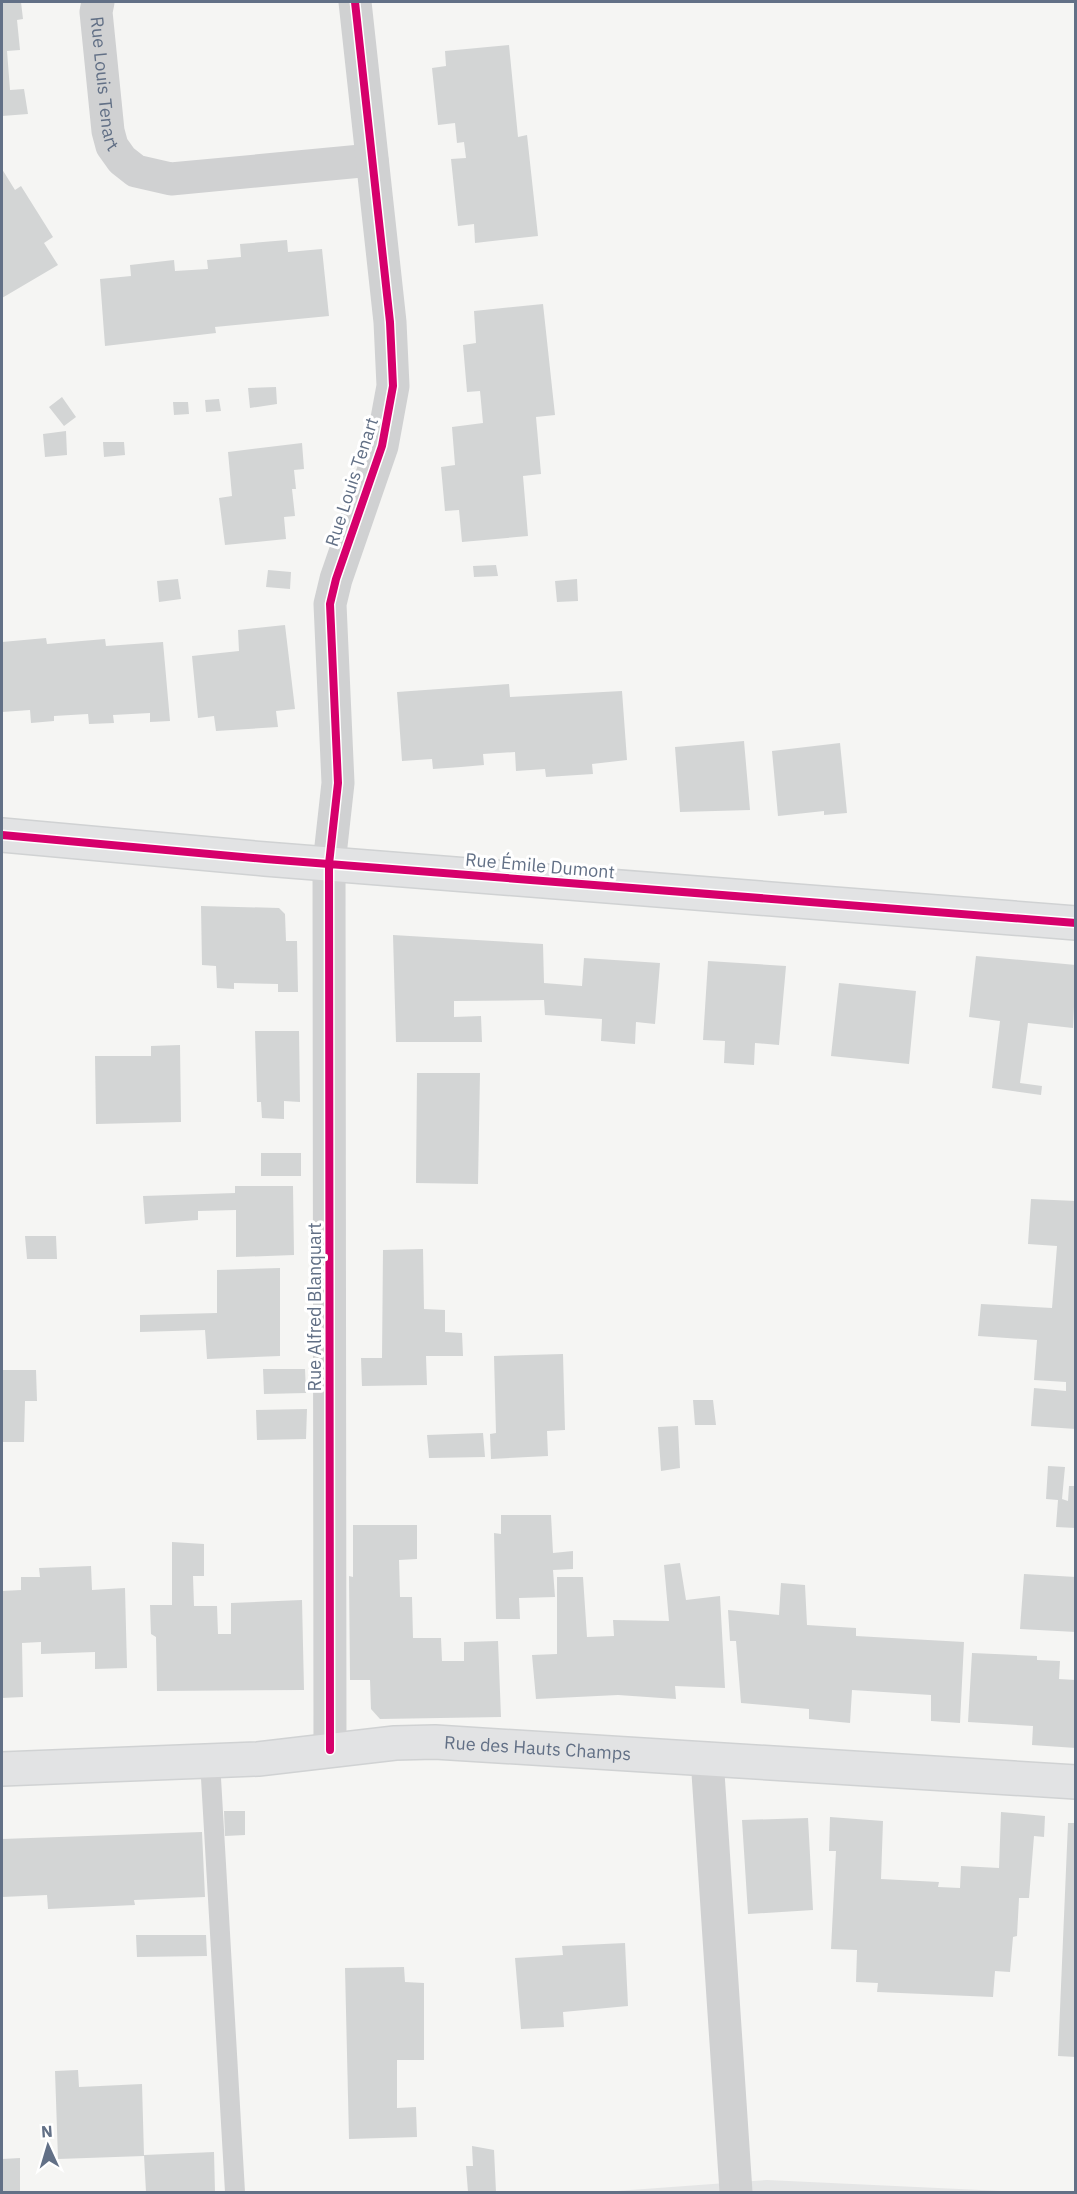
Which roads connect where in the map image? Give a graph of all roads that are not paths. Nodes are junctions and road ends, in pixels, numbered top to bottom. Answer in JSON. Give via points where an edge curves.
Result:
{"nodes":[{"id":1,"x":98,"y":2,"type":"edge"},
{"id":2,"x":355,"y":2,"type":"edge"},
{"id":3,"x":372,"y":160,"type":"junction"},
{"id":4,"x":2,"y":835,"type":"edge"},
{"id":5,"x":330,"y":864,"type":"junction"},
{"id":6,"x":1076,"y":923,"type":"edge"},
{"id":7,"x":330,"y":1750,"type":"junction"},
{"id":8,"x":707,"y":1758,"type":"junction"},
{"id":9,"x":210,"y":1761,"type":"junction"},
{"id":10,"x":2,"y":1769,"type":"edge"},
{"id":11,"x":1076,"y":1782,"type":"edge"},
{"id":12,"x":235,"y":2193,"type":"edge"},
{"id":13,"x":736,"y":2193,"type":"edge"}],
"edges":[{"from":1,"to":3,"type":"street","name":"Rue Louis Tenart","via":[[108,131],[112,146],[136,171],[171,179]]},
{"from":2,"to":3,"type":"street","name":"Rue Louis Tenart"},
{"from":3,"to":5,"type":"street","name":"Rue Louis Tenart","via":[[393,386],[382,446],[330,604],[338,783]]},
{"from":4,"to":5,"type":"street","name":"Rue Émile Dumont"},
{"from":5,"to":6,"type":"street","name":"Rue Émile Dumont"},
{"from":5,"to":7,"type":"street","name":"Rue Alfred Blanquart"},
{"from":7,"to":8,"type":"street","name":"Rue des Hauts Champs","via":[[435,1742]]},
{"from":7,"to":9,"type":"street","name":"Rue des Hauts Champs"},
{"from":8,"to":11,"type":"street","name":"Rue des Hauts Champs"},
{"from":8,"to":13,"type":"street"},
{"from":9,"to":10,"type":"street","name":"Rue des Hauts Champs"},
{"from":9,"to":12,"type":"lane"}]}
